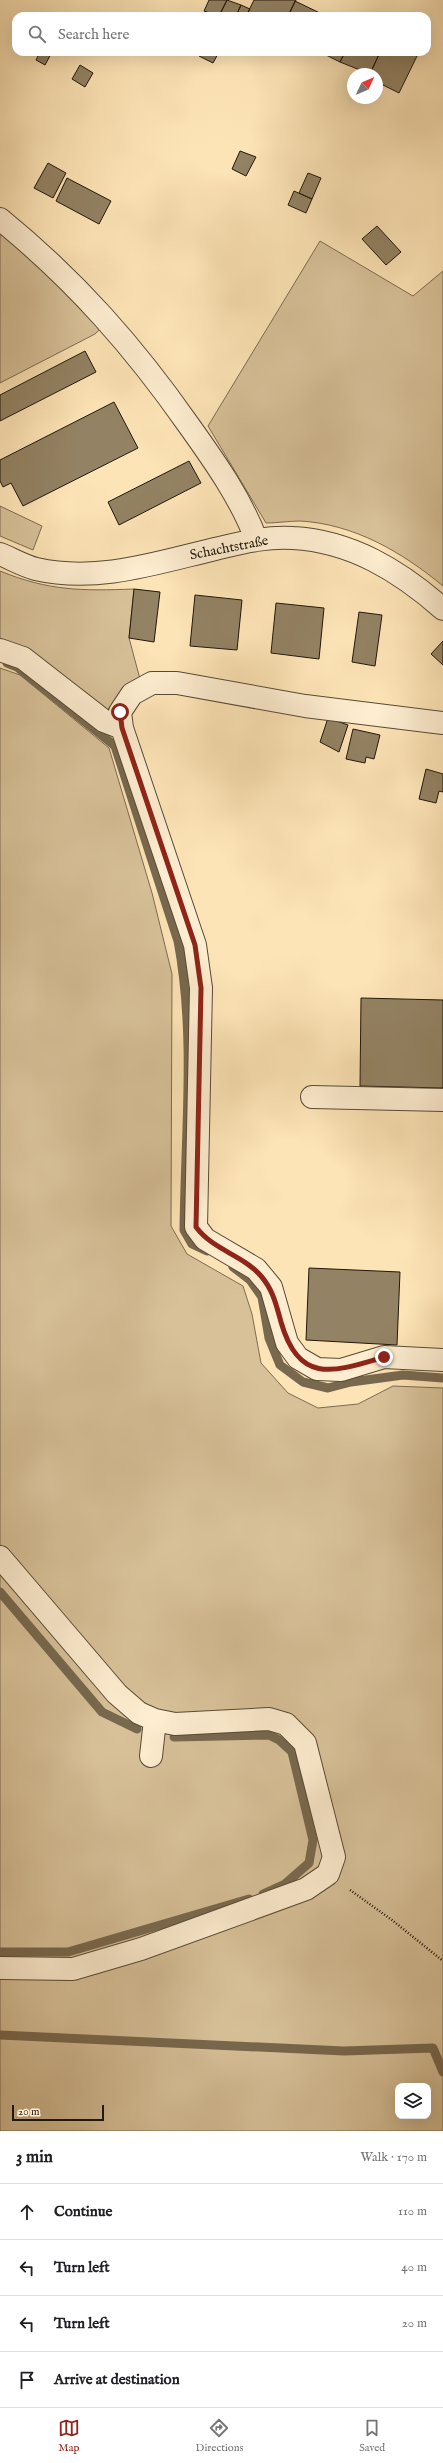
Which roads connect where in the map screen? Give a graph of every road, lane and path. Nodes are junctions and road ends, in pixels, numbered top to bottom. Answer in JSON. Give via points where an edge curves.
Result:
{"nodes":[{"id":1,"x":0,"y":219,"type":"edge"},
{"id":2,"x":256,"y":540,"type":"junction"},
{"id":3,"x":0,"y":554,"type":"edge"},
{"id":4,"x":443,"y":609,"type":"edge"},
{"id":5,"x":0,"y":650,"type":"edge"},
{"id":6,"x":443,"y":723,"type":"edge"},
{"id":7,"x":122,"y":728,"type":"junction"},
{"id":8,"x":312,"y":1097,"type":"dead end"},
{"id":9,"x":443,"y":1100,"type":"edge"},
{"id":10,"x":443,"y":1360,"type":"edge"},
{"id":11,"x":0,"y":1557,"type":"edge"},
{"id":12,"x":155,"y":1720,"type":"junction"},
{"id":13,"x":151,"y":1756,"type":"dead end"},
{"id":14,"x":328,"y":1874,"type":"junction"},
{"id":15,"x":443,"y":1961,"type":"edge"},
{"id":16,"x":0,"y":1968,"type":"edge"}],
"edges":[{"from":1,"to":2,"type":"street","via":[[82,292],[120,335],[215,461],[248,518]]},
{"from":2,"to":3,"type":"street","name":"Schachtstraße","via":[[125,571],[79,575],[35,569]]},
{"from":2,"to":4,"type":"street","name":"Schachtstraße","via":[[293,538],[331,544],[373,559],[413,583]]},
{"from":5,"to":7,"type":"street","via":[[23,658],[104,721]]},
{"from":6,"to":7,"type":"street","via":[[305,706],[171,683],[152,683],[132,694],[120,712]]},
{"from":7,"to":10,"type":"street","via":[[195,945],[201,988],[196,1227],[205,1239],[256,1270],[271,1287],[287,1343],[298,1358],[317,1369],[340,1370],[384,1357]]},
{"from":8,"to":9,"type":"street"},
{"from":11,"to":12,"type":"street","via":[[118,1694],[139,1713]]},
{"from":12,"to":13,"type":"street"},
{"from":12,"to":14,"type":"street","via":[[175,1724],[268,1720],[286,1724],[305,1743],[334,1857]]},
{"from":14,"to":15,"type":"path"},
{"from":14,"to":16,"type":"street","via":[[306,1889],[126,1953],[73,1968]]}]}
